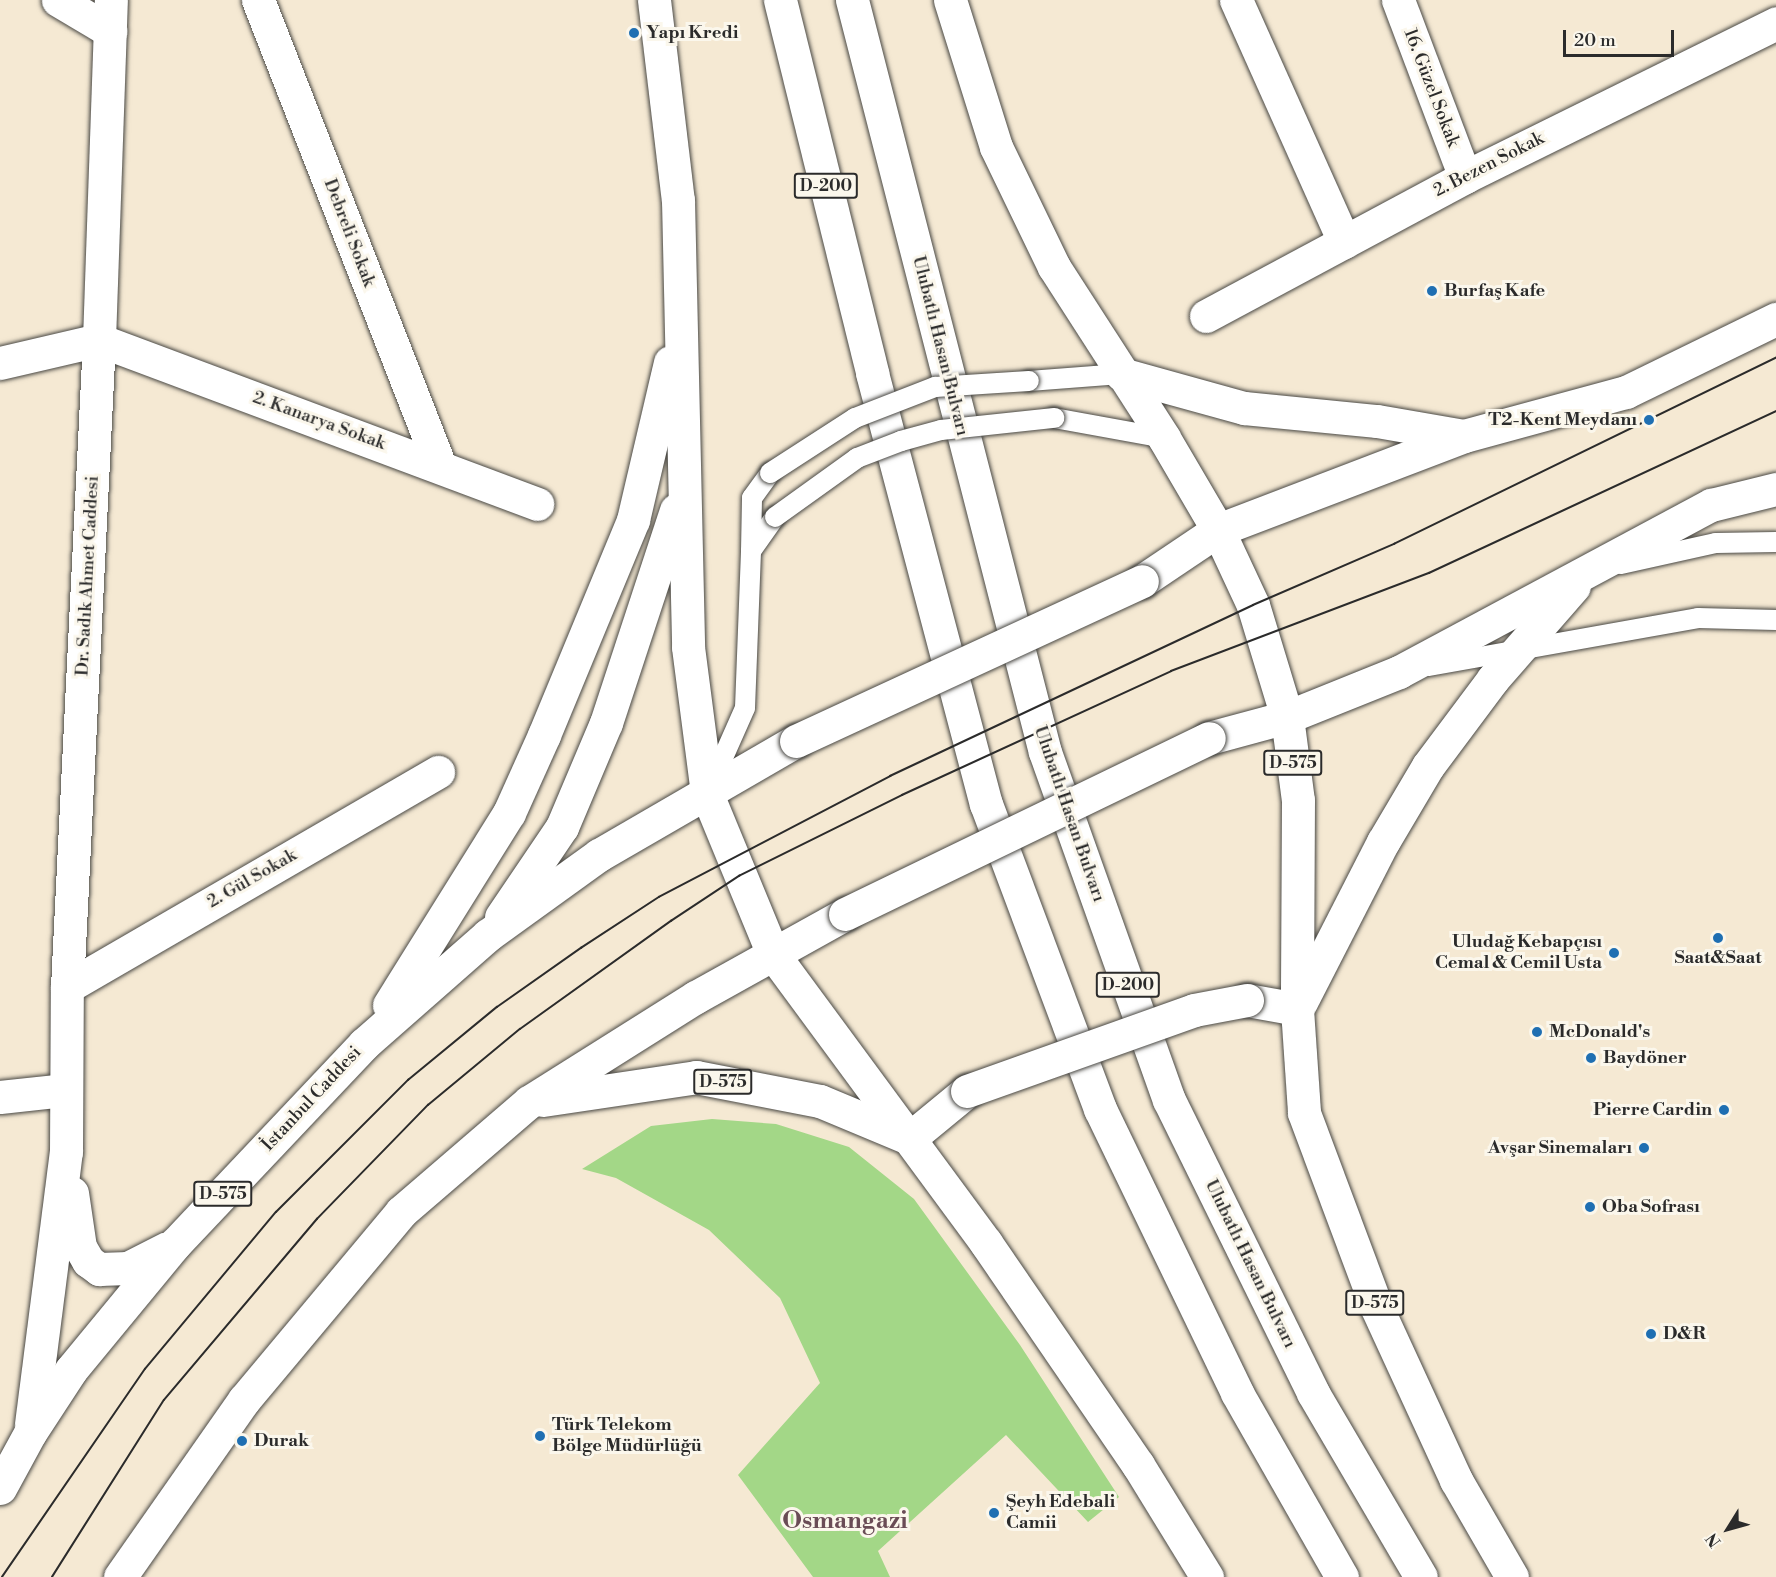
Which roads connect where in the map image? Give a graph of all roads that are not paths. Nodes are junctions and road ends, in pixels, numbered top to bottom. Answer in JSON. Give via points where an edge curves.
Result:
{"nodes":[{"id":1,"x":58,"y":0,"type":"edge"},
{"id":2,"x":258,"y":0,"type":"edge"},
{"id":3,"x":654,"y":0,"type":"edge"},
{"id":4,"x":780,"y":0,"type":"edge"},
{"id":5,"x":852,"y":0,"type":"edge"},
{"id":6,"x":950,"y":0,"type":"edge"},
{"id":7,"x":1236,"y":0,"type":"edge"},
{"id":8,"x":1398,"y":0,"type":"edge"},
{"id":9,"x":110,"y":16,"type":"edge"},
{"id":10,"x":1776,"y":23,"type":"edge"},
{"id":11,"x":1465,"y":177,"type":"junction"},
{"id":12,"x":1344,"y":242,"type":"junction"},
{"id":13,"x":1776,"y":301,"type":"edge"},
{"id":14,"x":683,"y":307,"type":"junction"},
{"id":15,"x":1206,"y":316,"type":"dead end"},
{"id":16,"x":1776,"y":319,"type":"edge"},
{"id":17,"x":1729,"y":339,"type":"junction"},
{"id":18,"x":99,"y":340,"type":"junction"},
{"id":19,"x":0,"y":363,"type":"edge"},
{"id":20,"x":1121,"y":374,"type":"junction"},
{"id":21,"x":1464,"y":436,"type":"junction"},
{"id":22,"x":1164,"y":438,"type":"junction"},
{"id":23,"x":440,"y":466,"type":"junction"},
{"id":24,"x":1776,"y":489,"type":"edge"},
{"id":25,"x":683,"y":491,"type":"junction"},
{"id":26,"x":537,"y":504,"type":"dead end"},
{"id":27,"x":1218,"y":530,"type":"junction"},
{"id":28,"x":1776,"y":542,"type":"edge"},
{"id":29,"x":751,"y":551,"type":"junction"},
{"id":30,"x":1586,"y":572,"type":"junction"},
{"id":31,"x":1776,"y":620,"type":"edge"},
{"id":32,"x":1518,"y":650,"type":"junction"},
{"id":33,"x":1399,"y":672,"type":"junction"},
{"id":34,"x":1287,"y":717,"type":"junction"},
{"id":35,"x":438,"y":772,"type":"dead end"},
{"id":36,"x":707,"y":794,"type":"junction"},
{"id":37,"x":488,"y":935,"type":"junction"},
{"id":38,"x":772,"y":954,"type":"junction"},
{"id":39,"x":67,"y":987,"type":"junction"},
{"id":40,"x":1298,"y":1009,"type":"junction"},
{"id":41,"x":364,"y":1044,"type":"junction"},
{"id":42,"x":64,"y":1090,"type":"junction"},
{"id":43,"x":0,"y":1098,"type":"edge"},
{"id":44,"x":529,"y":1102,"type":"junction"},
{"id":45,"x":910,"y":1138,"type":"junction"},
{"id":46,"x":66,"y":1152,"type":"junction"},
{"id":47,"x":175,"y":1244,"type":"junction"},
{"id":48,"x":30,"y":1433,"type":"junction"},
{"id":49,"x":0,"y":1488,"type":"edge"},
{"id":50,"x":120,"y":1577,"type":"edge"},
{"id":51,"x":1207,"y":1577,"type":"edge"},
{"id":52,"x":1342,"y":1577,"type":"edge"},
{"id":53,"x":1421,"y":1577,"type":"edge"},
{"id":54,"x":1512,"y":1577,"type":"edge"}],
"edges":[{"from":1,"to":9,"type":"main road"},
{"from":2,"to":23,"type":"main road","name":"Debreli Sokak"},
{"from":3,"to":14,"type":"main road","via":[[678,200]]},
{"from":4,"to":52,"type":"main road","number":"D-200","via":[[872,373],[986,804],[1100,1108],[1237,1393]]},
{"from":5,"to":53,"type":"main road","name":"Ulubatlı Hasan Bulvarı","number":"D-200","via":[[1045,752],[1169,1100],[1313,1393]]},
{"from":6,"to":20,"type":"main road","via":[[996,147],[1054,267]]},
{"from":7,"to":12,"type":"main road"},
{"from":8,"to":11,"type":"main road","name":"16. Güzel Sokak"},
{"from":9,"to":18,"type":"main road","name":"Dr. Sadık Ahmet Caddesi"},
{"from":10,"to":11,"type":"main road","name":"2. Bezen Sokak"},
{"from":11,"to":12,"type":"main road","name":"2. Bezen Sokak"},
{"from":12,"to":15,"type":"main road","name":"2. Bezen Sokak"},
{"from":13,"to":17,"type":"main road"},
{"from":14,"to":25,"type":"main road"},
{"from":14,"to":41,"type":"main road","via":[[633,520],[544,735],[509,813]]},
{"from":16,"to":17,"type":"main road"},
{"from":17,"to":21,"type":"main road","name":"İstanbul Caddesi","via":[[1626,392]]},
{"from":18,"to":19,"type":"main road"},
{"from":18,"to":23,"type":"main road","name":"2. Kanarya Sokak"},
{"from":18,"to":39,"type":"main road","name":"Dr. Sadık Ahmet Caddesi"},
{"from":20,"to":21,"type":"main road","via":[[1244,408],[1377,421]]},
{"from":20,"to":22,"type":"main road"},
{"from":20,"to":29,"type":"lane","bridge":true,"via":[[935,387],[855,418],[770,473],[752,498]]},
{"from":21,"to":27,"type":"main road","name":"İstanbul Caddesi"},
{"from":22,"to":27,"type":"main road"},
{"from":22,"to":29,"type":"lane","bridge":true,"via":[[1054,418],[941,430],[857,458],[775,517]]},
{"from":23,"to":26,"type":"main road","name":"2. Kanarya Sokak"},
{"from":24,"to":30,"type":"main road","via":[[1711,505]]},
{"from":25,"to":36,"type":"main road","via":[[688,646]]},
{"from":25,"to":37,"type":"main road","via":[[606,723],[562,827]]},
{"from":27,"to":34,"type":"main road","number":"D-575","via":[[1253,605]]},
{"from":27,"to":36,"type":"main road","name":"İstanbul Caddesi","bridge":true,"via":[[1142,581],[796,741]]},
{"from":28,"to":30,"type":"lane","via":[[1716,543]]},
{"from":29,"to":36,"type":"lane","via":[[745,708]]},
{"from":30,"to":32,"type":"main road"},
{"from":30,"to":33,"type":"main road"},
{"from":31,"to":32,"type":"lane","via":[[1698,618]]},
{"from":32,"to":33,"type":"lane"},
{"from":32,"to":40,"type":"main road","via":[[1428,766],[1383,842]]},
{"from":33,"to":34,"type":"main road"},
{"from":34,"to":38,"type":"main road","bridge":true,"via":[[1209,738],[845,914]]},
{"from":34,"to":40,"type":"main road","number":"D-575","via":[[1298,800]]},
{"from":35,"to":39,"type":"main road","name":"2. Gül Sokak"},
{"from":36,"to":37,"type":"main road","name":"İstanbul Caddesi","via":[[599,855]]},
{"from":36,"to":38,"type":"main road"},
{"from":37,"to":41,"type":"main road","name":"İstanbul Caddesi","number":"D-575"},
{"from":38,"to":44,"type":"main road"},
{"from":38,"to":45,"type":"main road"},
{"from":39,"to":42,"type":"main road","name":"Dr. Sadık Ahmet Caddesi"},
{"from":40,"to":45,"type":"main road","bridge":true,"via":[[1247,999],[1194,1010],[968,1091]]},
{"from":40,"to":54,"type":"main road","number":"D-575","via":[[1304,1113],[1376,1306],[1456,1480]]},
{"from":41,"to":47,"type":"main road","name":"İstanbul Caddesi","number":"D-575"},
{"from":42,"to":43,"type":"main road"},
{"from":42,"to":46,"type":"main road","name":"Dr. Sadık Ahmet Caddesi"},
{"from":44,"to":45,"type":"main road","number":"D-575","via":[[696,1077],[820,1101]]},
{"from":44,"to":50,"type":"main road","via":[[401,1212],[322,1303],[244,1400]]},
{"from":45,"to":51,"type":"main road","via":[[1138,1465]]},
{"from":46,"to":47,"type":"main road","via":[[80,1247],[88,1262],[99,1269],[128,1269]]},
{"from":46,"to":48,"type":"main road"},
{"from":47,"to":48,"type":"main road","name":"İstanbul Caddesi","number":"D-575","via":[[71,1370]]},
{"from":48,"to":49,"type":"main road","name":"İstanbul Caddesi","number":"D-575"}]}
